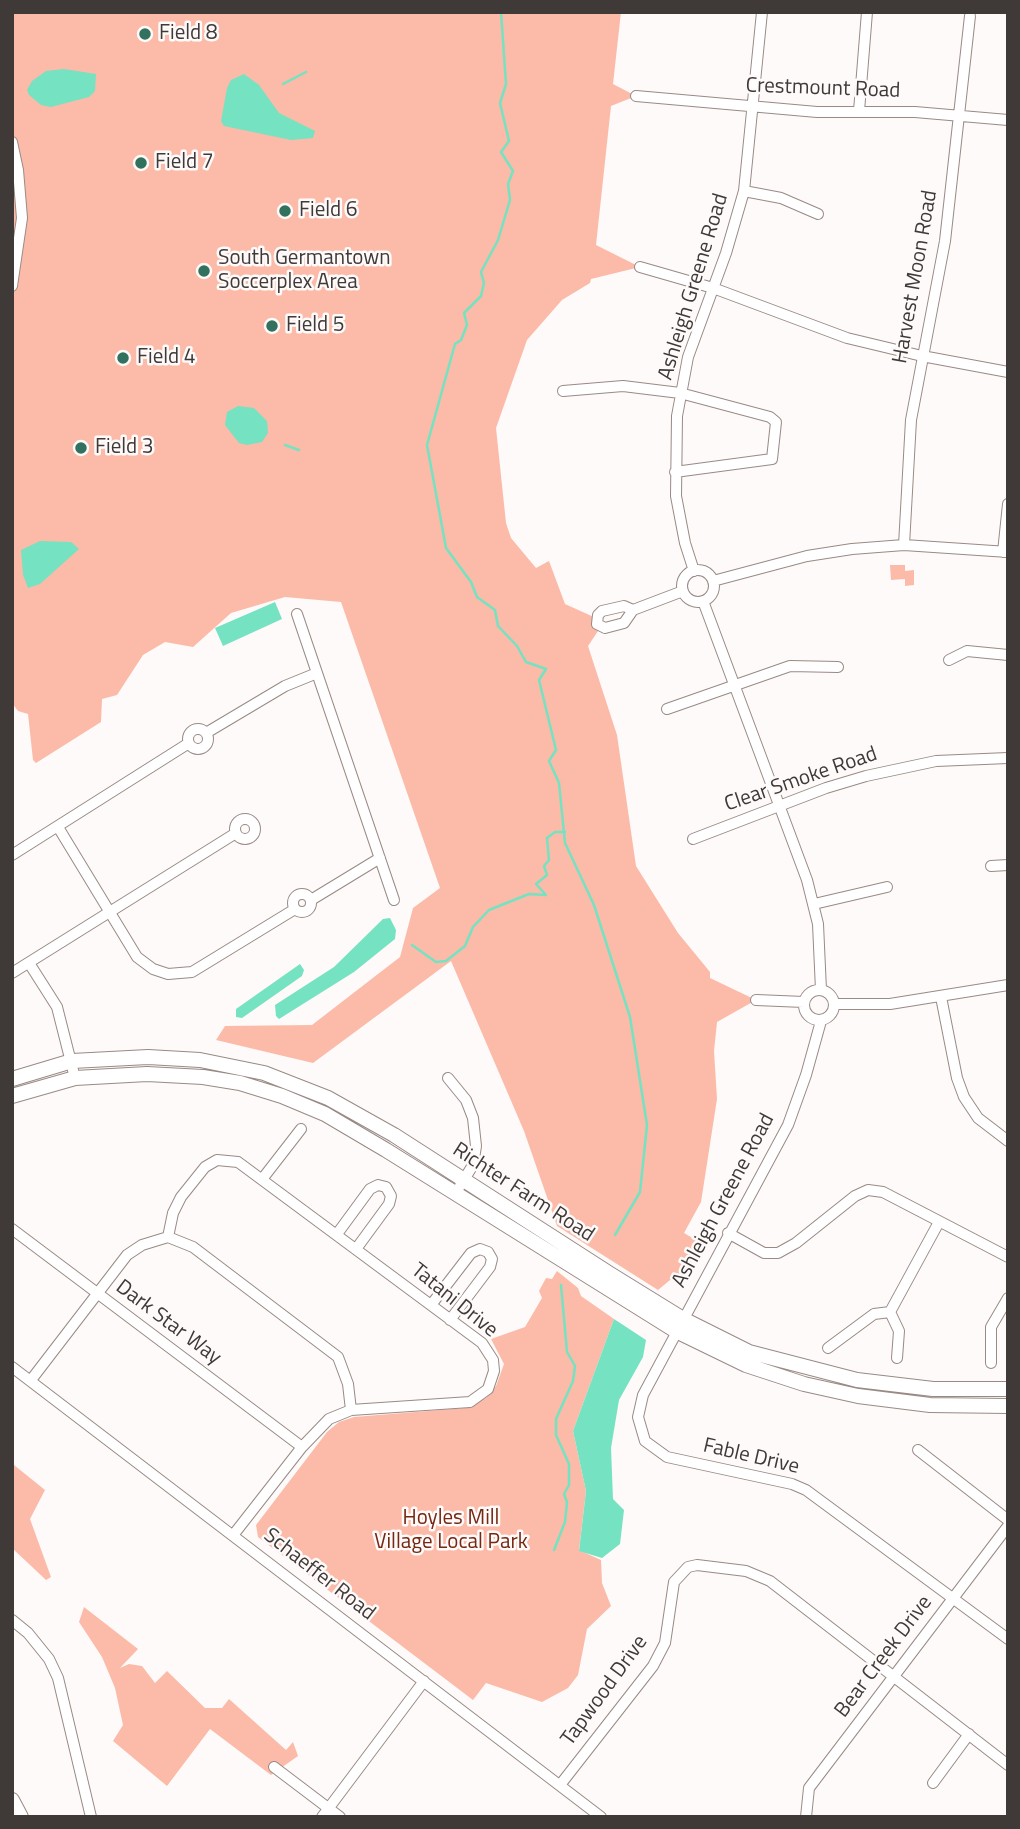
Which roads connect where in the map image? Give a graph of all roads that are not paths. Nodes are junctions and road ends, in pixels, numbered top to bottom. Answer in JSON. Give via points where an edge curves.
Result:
{"nodes":[{"id":1,"x":762,"y":12,"type":"edge"},
{"id":2,"x":867,"y":12,"type":"edge"},
{"id":3,"x":970,"y":16,"type":"dead end"},
{"id":4,"x":636,"y":96,"type":"dead end"},
{"id":5,"x":752,"y":107,"type":"junction"},
{"id":6,"x":859,"y":111,"type":"junction"},
{"id":7,"x":961,"y":116,"type":"junction"},
{"id":8,"x":1008,"y":120,"type":"edge"},
{"id":9,"x":12,"y":142,"type":"edge"},
{"id":10,"x":744,"y":191,"type":"junction"},
{"id":11,"x":818,"y":214,"type":"dead end"},
{"id":12,"x":640,"y":267,"type":"dead end"},
{"id":13,"x":12,"y":286,"type":"edge"},
{"id":14,"x":713,"y":288,"type":"junction"},
{"id":15,"x":922,"y":356,"type":"junction"},
{"id":16,"x":1008,"y":372,"type":"edge"},
{"id":17,"x":563,"y":391,"type":"dead end"},
{"id":18,"x":680,"y":393,"type":"junction"},
{"id":19,"x":675,"y":472,"type":"junction"},
{"id":20,"x":1008,"y":504,"type":"edge"},
{"id":21,"x":904,"y":545,"type":"junction"},
{"id":22,"x":1005,"y":552,"type":"edge"},
{"id":23,"x":694,"y":571,"type":"junction"},
{"id":24,"x":713,"y":581,"type":"junction"},
{"id":25,"x":683,"y":591,"type":"junction"},
{"id":26,"x":703,"y":601,"type":"junction"},
{"id":27,"x":632,"y":610,"type":"dead end"},
{"id":28,"x":297,"y":614,"type":"dead end"},
{"id":29,"x":1008,"y":655,"type":"edge"},
{"id":30,"x":949,"y":660,"type":"dead end"},
{"id":31,"x":838,"y":667,"type":"dead end"},
{"id":32,"x":317,"y":673,"type":"junction"},
{"id":33,"x":736,"y":685,"type":"junction"},
{"id":34,"x":667,"y":709,"type":"dead end"},
{"id":35,"x":1008,"y":758,"type":"edge"},
{"id":36,"x":780,"y":805,"type":"junction"},
{"id":37,"x":58,"y":827,"type":"junction"},
{"id":38,"x":236,"y":833,"type":"dead end"},
{"id":39,"x":693,"y":839,"type":"dead end"},
{"id":40,"x":12,"y":855,"type":"edge"},
{"id":41,"x":380,"y":858,"type":"junction"},
{"id":42,"x":1008,"y":865,"type":"edge"},
{"id":43,"x":991,"y":866,"type":"dead end"},
{"id":44,"x":887,"y":887,"type":"dead end"},
{"id":45,"x":394,"y":900,"type":"dead end"},
{"id":46,"x":814,"y":904,"type":"junction"},
{"id":47,"x":110,"y":913,"type":"junction"},
{"id":48,"x":29,"y":963,"type":"junction"},
{"id":49,"x":12,"y":974,"type":"edge"},
{"id":50,"x":1008,"y":985,"type":"edge"},
{"id":51,"x":821,"y":990,"type":"junction"},
{"id":52,"x":941,"y":997,"type":"junction"},
{"id":53,"x":756,"y":1000,"type":"dead end"},
{"id":54,"x":804,"y":1003,"type":"junction"},
{"id":55,"x":835,"y":1004,"type":"junction"},
{"id":56,"x":821,"y":1021,"type":"junction"},
{"id":57,"x":72,"y":1061,"type":"junction"},
{"id":58,"x":75,"y":1078,"type":"junction"},
{"id":59,"x":448,"y":1078,"type":"dead end"},
{"id":60,"x":12,"y":1079,"type":"edge"},
{"id":61,"x":12,"y":1096,"type":"edge"},
{"id":62,"x":300,"y":1129,"type":"dead end"},
{"id":63,"x":1008,"y":1141,"type":"edge"},
{"id":64,"x":263,"y":1178,"type":"junction"},
{"id":65,"x":465,"y":1179,"type":"junction"},
{"id":66,"x":455,"y":1193,"type":"junction"},
{"id":67,"x":939,"y":1222,"type":"junction"},
{"id":68,"x":12,"y":1229,"type":"edge"},
{"id":69,"x":337,"y":1234,"type":"junction"},
{"id":70,"x":728,"y":1234,"type":"junction"},
{"id":71,"x":168,"y":1237,"type":"junction"},
{"id":72,"x":356,"y":1249,"type":"junction"},
{"id":73,"x":1008,"y":1257,"type":"edge"},
{"id":74,"x":98,"y":1294,"type":"junction"},
{"id":75,"x":1008,"y":1298,"type":"edge"},
{"id":76,"x":431,"y":1305,"type":"junction"},
{"id":77,"x":890,"y":1312,"type":"junction"},
{"id":78,"x":450,"y":1320,"type":"junction"},
{"id":79,"x":679,"y":1325,"type":"junction"},
{"id":80,"x":828,"y":1348,"type":"dead end"},
{"id":81,"x":897,"y":1358,"type":"dead end"},
{"id":82,"x":991,"y":1363,"type":"dead end"},
{"id":83,"x":12,"y":1367,"type":"edge"},
{"id":84,"x":31,"y":1380,"type":"junction"},
{"id":85,"x":1008,"y":1389,"type":"edge"},
{"id":86,"x":1008,"y":1406,"type":"edge"},
{"id":87,"x":351,"y":1410,"type":"junction"},
{"id":88,"x":302,"y":1447,"type":"junction"},
{"id":89,"x":918,"y":1450,"type":"dead end"},
{"id":90,"x":1008,"y":1520,"type":"edge"},
{"id":91,"x":1008,"y":1526,"type":"edge"},
{"id":92,"x":234,"y":1534,"type":"junction"},
{"id":93,"x":953,"y":1599,"type":"junction"},
{"id":94,"x":12,"y":1620,"type":"edge"},
{"id":95,"x":1008,"y":1639,"type":"edge"},
{"id":96,"x":892,"y":1677,"type":"junction"},
{"id":97,"x":424,"y":1681,"type":"junction"},
{"id":98,"x":969,"y":1734,"type":"junction"},
{"id":99,"x":1008,"y":1765,"type":"edge"},
{"id":100,"x":274,"y":1766,"type":"dead end"},
{"id":101,"x":933,"y":1783,"type":"dead end"},
{"id":102,"x":560,"y":1785,"type":"junction"},
{"id":103,"x":12,"y":1800,"type":"edge"},
{"id":104,"x":325,"y":1812,"type":"edge"},
{"id":105,"x":21,"y":1817,"type":"edge"},
{"id":106,"x":91,"y":1817,"type":"edge"},
{"id":107,"x":340,"y":1817,"type":"edge"},
{"id":108,"x":601,"y":1817,"type":"edge"},
{"id":109,"x":806,"y":1817,"type":"edge"}],
"edges":[{"from":1,"to":5,"type":"street","name":"Ashleigh Greene Road"},
{"from":2,"to":6,"type":"street"},
{"from":3,"to":7,"type":"street","name":"Harvest Moon Road"},
{"from":4,"to":5,"type":"street","name":"Crestmount Road"},
{"from":5,"to":6,"type":"street","name":"Crestmount Road"},
{"from":5,"to":10,"type":"street","name":"Ashleigh Greene Road"},
{"from":6,"to":7,"type":"street","name":"Crestmount Road"},
{"from":7,"to":8,"type":"street","name":"Crestmount Road"},
{"from":7,"to":15,"type":"street","name":"Harvest Moon Road","via":[[945,241]]},
{"from":9,"to":13,"type":"street","via":[[22,218]]},
{"from":10,"to":11,"type":"street","via":[[789,200]]},
{"from":10,"to":14,"type":"street","name":"Ashleigh Greene Road"},
{"from":12,"to":14,"type":"street"},
{"from":14,"to":15,"type":"street","via":[[847,338]]},
{"from":14,"to":18,"type":"street","name":"Ashleigh Greene Road","via":[[697,327]]},
{"from":15,"to":16,"type":"street"},
{"from":15,"to":21,"type":"street","name":"Harvest Moon Road","via":[[911,420]]},
{"from":17,"to":18,"type":"street","via":[[623,386]]},
{"from":18,"to":19,"type":"street","name":"Ashleigh Greene Road"},
{"from":18,"to":19,"type":"street","via":[[774,419],[775,452],[768,460]]},
{"from":19,"to":23,"type":"street","name":"Ashleigh Greene Road","via":[[685,543]]},
{"from":20,"to":22,"type":"street"},
{"from":21,"to":22,"type":"street"},
{"from":21,"to":24,"type":"street","via":[[807,556]]},
{"from":23,"to":24,"type":"street"},
{"from":23,"to":25,"type":"street","via":[[683,581]]},
{"from":24,"to":26,"type":"street","via":[[711,595]]},
{"from":25,"to":26,"type":"street","via":[[689,599]]},
{"from":25,"to":27,"type":"street"},
{"from":26,"to":33,"type":"street"},
{"from":28,"to":32,"type":"street"},
{"from":29,"to":30,"type":"street","via":[[967,651]]},
{"from":31,"to":33,"type":"street","via":[[790,666]]},
{"from":32,"to":37,"type":"street","via":[[285,686],[206,733],[194,730],[190,743]]},
{"from":32,"to":41,"type":"street"},
{"from":33,"to":34,"type":"street"},
{"from":33,"to":36,"type":"street"},
{"from":35,"to":36,"type":"street","name":"Clear Smoke Road","via":[[906,766]]},
{"from":36,"to":39,"type":"street","name":"Clear Smoke Road"},
{"from":36,"to":46,"type":"street"},
{"from":37,"to":40,"type":"street"},
{"from":37,"to":47,"type":"street"},
{"from":38,"to":47,"type":"street"},
{"from":41,"to":45,"type":"street"},
{"from":41,"to":47,"type":"street","via":[[311,900],[298,895],[293,901],[295,909],[192,972],[168,974],[152,969],[137,957]]},
{"from":42,"to":43,"type":"street"},
{"from":44,"to":46,"type":"street"},
{"from":46,"to":51,"type":"street"},
{"from":47,"to":48,"type":"street"},
{"from":48,"to":49,"type":"street"},
{"from":48,"to":57,"type":"street","via":[[57,1007]]},
{"from":50,"to":52,"type":"street"},
{"from":51,"to":54,"type":"street","via":[[809,994]]},
{"from":51,"to":55,"type":"street","via":[[831,995]]},
{"from":52,"to":55,"type":"street","via":[[881,1005]]},
{"from":52,"to":63,"type":"street","via":[[964,1097],[978,1118]]},
{"from":53,"to":54,"type":"street"},
{"from":54,"to":56,"type":"street","via":[[809,1017]]},
{"from":55,"to":56,"type":"street","via":[[834,1012]]},
{"from":56,"to":70,"type":"street","name":"Ashleigh Greene Road","via":[[788,1125]]},
{"from":57,"to":58,"type":"street"},
{"from":57,"to":60,"type":"main road","name":"Richter Farm Road"},
{"from":57,"to":65,"type":"main road","name":"Richter Farm Road","via":[[200,1060],[264,1073],[328,1098]]},
{"from":58,"to":61,"type":"main road","name":"Richter Farm Road"},
{"from":58,"to":66,"type":"main road","name":"Richter Farm Road","via":[[147,1074],[240,1083],[325,1114]]},
{"from":59,"to":65,"type":"street","via":[[466,1100],[473,1118],[476,1146]]},
{"from":62,"to":64,"type":"street"},
{"from":64,"to":69,"type":"street","name":"Tatani Drive"},
{"from":64,"to":71,"type":"street","name":"Tatani Drive","via":[[238,1162],[216,1160],[181,1198]]},
{"from":65,"to":66,"type":"street"},
{"from":65,"to":79,"type":"main road","name":"Richter Farm Road"},
{"from":66,"to":79,"type":"main road","name":"Richter Farm Road"},
{"from":67,"to":70,"type":"street","via":[[883,1192],[868,1191],[778,1253],[764,1253]]},
{"from":67,"to":73,"type":"street"},
{"from":67,"to":77,"type":"street"},
{"from":68,"to":74,"type":"street","name":"Dark Star Way"},
{"from":69,"to":72,"type":"street","name":"Tatani Drive"},
{"from":69,"to":72,"type":"street","via":[[370,1189],[386,1187],[391,1196],[388,1204]]},
{"from":70,"to":79,"type":"street","name":"Ashleigh Greene Road"},
{"from":71,"to":74,"type":"street","via":[[127,1255]]},
{"from":71,"to":87,"type":"street","via":[[193,1247],[338,1357]]},
{"from":72,"to":76,"type":"street","name":"Tatani Drive"},
{"from":74,"to":84,"type":"street"},
{"from":74,"to":88,"type":"street","name":"Dark Star Way"},
{"from":75,"to":82,"type":"street","via":[[991,1327]]},
{"from":76,"to":78,"type":"street","name":"Tatani Drive"},
{"from":76,"to":78,"type":"street","via":[[471,1253],[488,1252],[490,1267]]},
{"from":77,"to":80,"type":"street","via":[[874,1314]]},
{"from":77,"to":81,"type":"street","via":[[899,1331]]},
{"from":78,"to":87,"type":"street","name":"Tatani Drive","via":[[482,1343],[493,1360],[492,1380],[483,1394],[463,1404]]},
{"from":79,"to":85,"type":"main road","name":"Richter Farm Road","via":[[749,1352],[857,1380],[933,1389]]},
{"from":79,"to":86,"type":"main road","name":"Richter Farm Road","via":[[746,1365],[804,1384],[930,1405]]},
{"from":79,"to":93,"type":"street","name":"Fable Drive","via":[[643,1395],[638,1417],[645,1440],[667,1457],[806,1490]]},
{"from":83,"to":84,"type":"street","name":"Schaeffer Road"},
{"from":84,"to":92,"type":"street","name":"Schaeffer Road"},
{"from":87,"to":88,"type":"street","name":"Tatani Drive","via":[[329,1419]]},
{"from":88,"to":92,"type":"street","name":"Tatani Drive"},
{"from":89,"to":90,"type":"street"},
{"from":91,"to":93,"type":"street","name":"Bear Creek Drive"},
{"from":92,"to":97,"type":"street","name":"Schaeffer Road"},
{"from":93,"to":95,"type":"street","name":"Fable Drive"},
{"from":93,"to":96,"type":"street","name":"Bear Creek Drive"},
{"from":94,"to":106,"type":"street","via":[[49,1659],[58,1678]]},
{"from":96,"to":98,"type":"street","name":"Tapwood Drive"},
{"from":96,"to":102,"type":"street","name":"Tapwood Drive","via":[[770,1581],[731,1568],[688,1567],[674,1582],[661,1652]]},
{"from":96,"to":109,"type":"street","name":"Bear Creek Drive","via":[[809,1788]]},
{"from":97,"to":102,"type":"street","name":"Schaeffer Road"},
{"from":97,"to":104,"type":"street"},
{"from":98,"to":99,"type":"street","name":"Tapwood Drive"},
{"from":98,"to":101,"type":"street"},
{"from":100,"to":104,"type":"street"},
{"from":102,"to":108,"type":"street","name":"Schaeffer Road"},
{"from":103,"to":105,"type":"main road"},
{"from":104,"to":107,"type":"street"}]}
